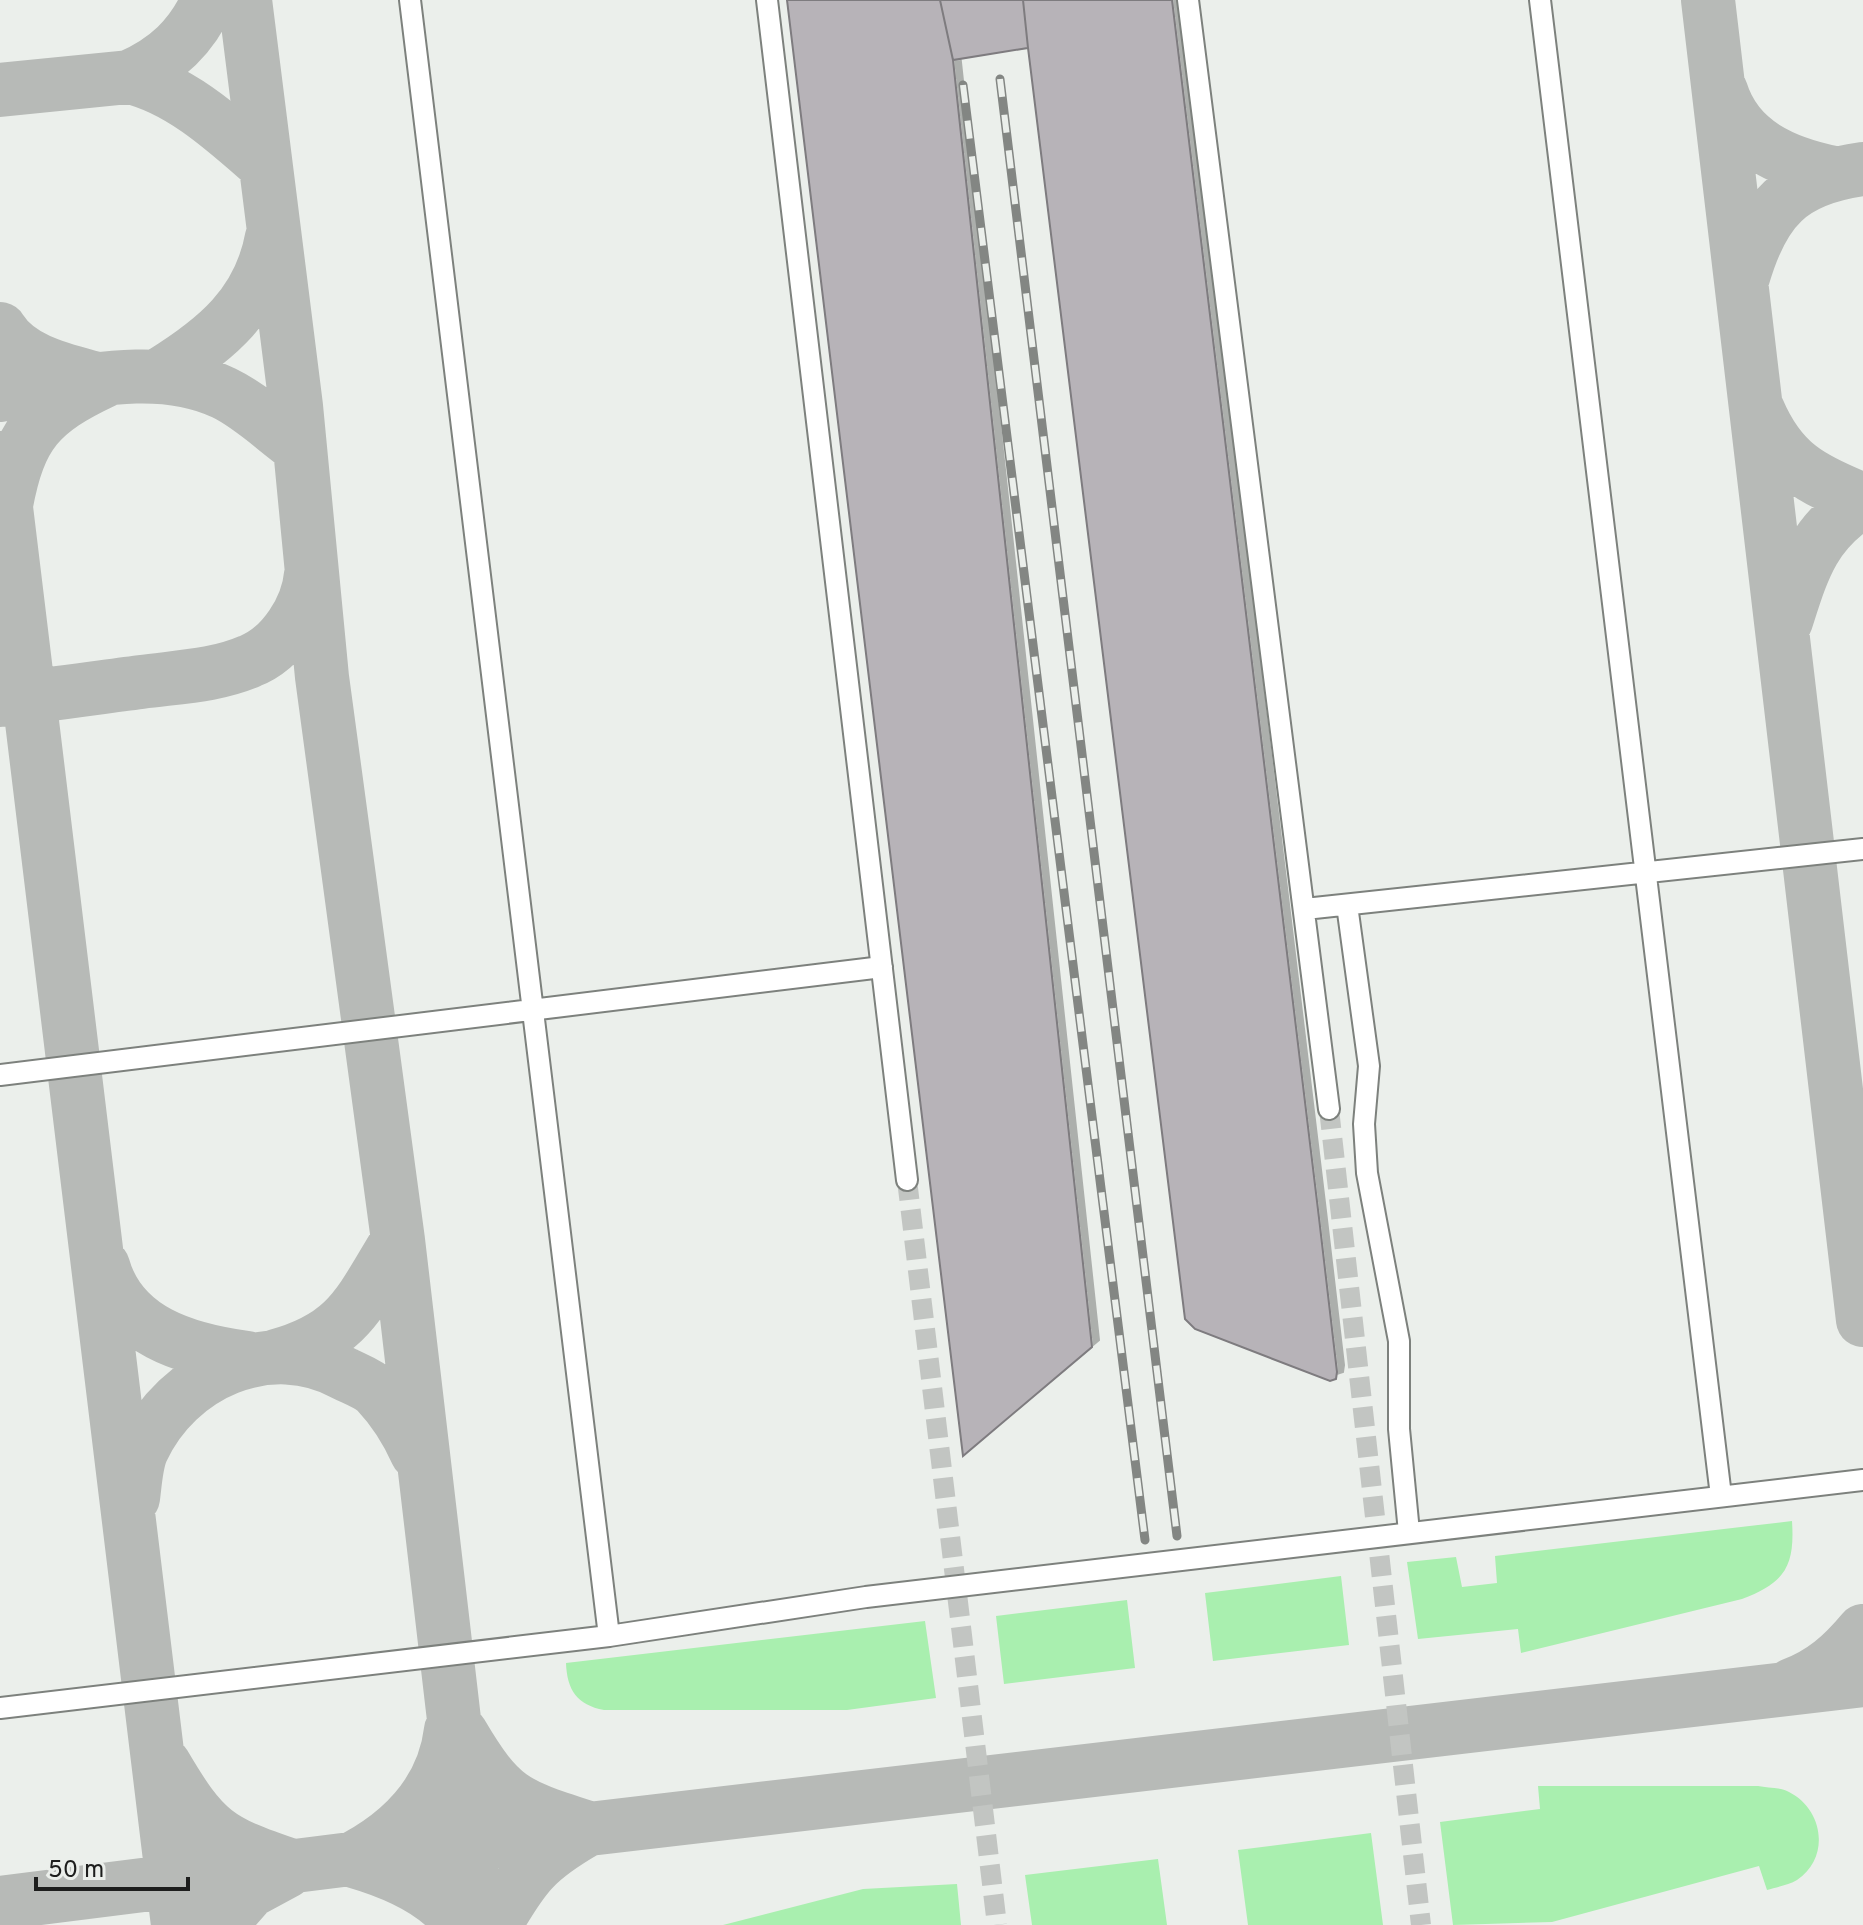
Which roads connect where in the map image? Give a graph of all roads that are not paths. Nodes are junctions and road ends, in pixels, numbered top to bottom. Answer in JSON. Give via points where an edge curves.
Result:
{"nodes":[{"id":1,"x":410,"y":0,"type":"edge"},
{"id":2,"x":767,"y":0,"type":"edge"},
{"id":3,"x":1188,"y":0,"type":"edge"},
{"id":4,"x":1540,"y":0,"type":"edge"},
{"id":5,"x":1863,"y":849,"type":"edge"},
{"id":6,"x":1644,"y":872,"type":"junction"},
{"id":7,"x":1347,"y":905,"type":"junction"},
{"id":8,"x":1305,"y":909,"type":"junction"},
{"id":9,"x":882,"y":967,"type":"junction"},
{"id":10,"x":530,"y":1009,"type":"junction"},
{"id":11,"x":0,"y":1075,"type":"edge"},
{"id":12,"x":1329,"y":1109,"type":"tunnel mouth"},
{"id":13,"x":907,"y":1180,"type":"tunnel mouth"},
{"id":14,"x":1863,"y":1480,"type":"edge"},
{"id":15,"x":1721,"y":1496,"type":"junction"},
{"id":16,"x":1409,"y":1532,"type":"junction"},
{"id":17,"x":609,"y":1636,"type":"junction"},
{"id":18,"x":0,"y":1708,"type":"edge"}],
"edges":[{"from":1,"to":10,"type":"lane"},
{"from":2,"to":9,"type":"lane"},
{"from":3,"to":8,"type":"lane"},
{"from":4,"to":6,"type":"lane"},
{"from":5,"to":6,"type":"lane"},
{"from":6,"to":7,"type":"lane"},
{"from":6,"to":15,"type":"lane"},
{"from":7,"to":8,"type":"lane"},
{"from":7,"to":16,"type":"lane","via":[[1369,1066],[1367,1173],[1399,1341],[1399,1429]]},
{"from":8,"to":12,"type":"lane"},
{"from":9,"to":10,"type":"lane"},
{"from":9,"to":13,"type":"lane"},
{"from":10,"to":11,"type":"lane"},
{"from":10,"to":17,"type":"lane"},
{"from":14,"to":15,"type":"lane"},
{"from":15,"to":16,"type":"lane"},
{"from":16,"to":17,"type":"lane","via":[[866,1597]]},
{"from":17,"to":18,"type":"lane"}]}
